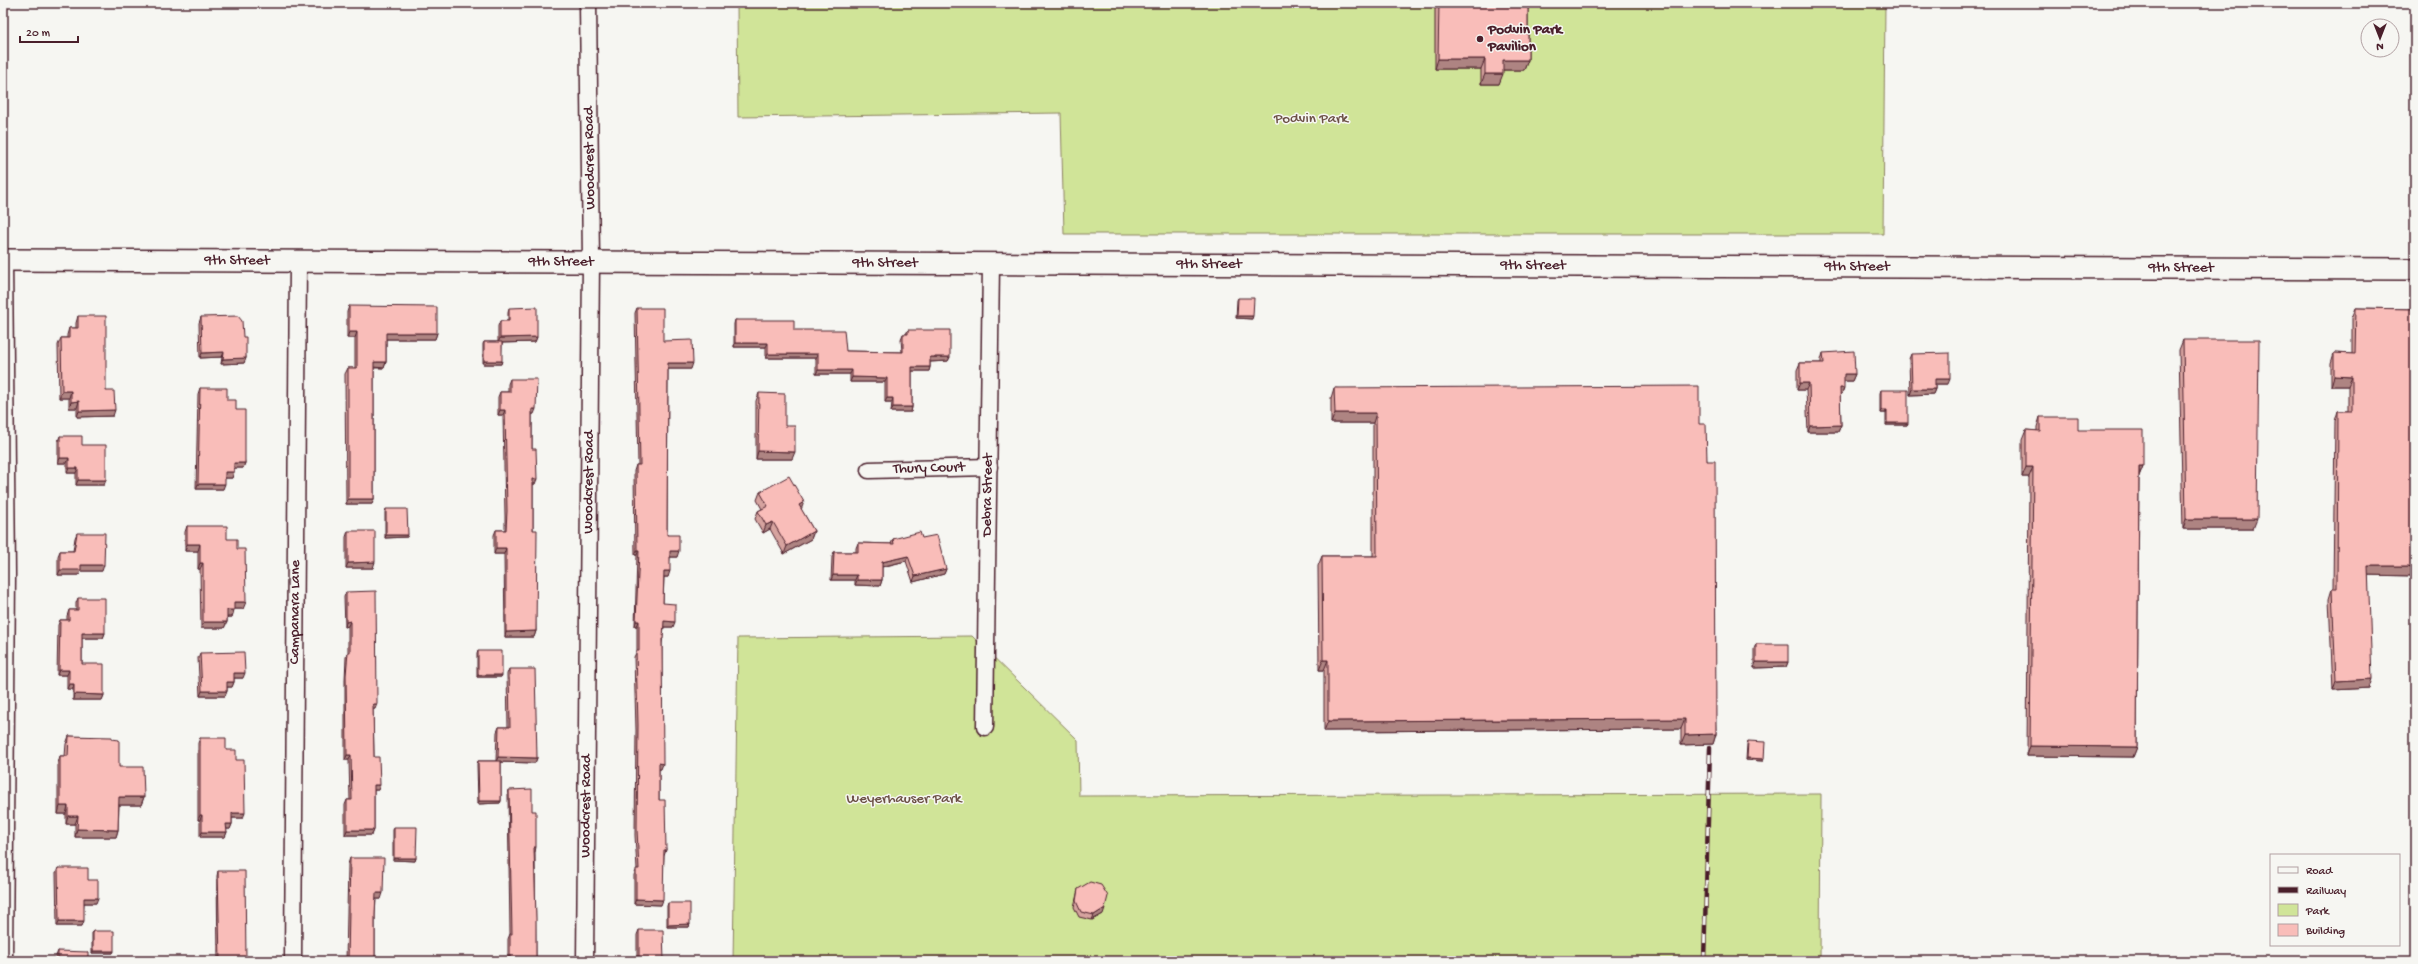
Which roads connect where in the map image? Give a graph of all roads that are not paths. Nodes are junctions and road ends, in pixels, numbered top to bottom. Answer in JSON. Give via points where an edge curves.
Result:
{"nodes":[{"id":1,"x":588,"y":3,"type":"edge"},
{"id":2,"x":4,"y":260,"type":"edge"},
{"id":3,"x":591,"y":261,"type":"junction"},
{"id":4,"x":298,"y":262,"type":"junction"},
{"id":5,"x":991,"y":264,"type":"junction"},
{"id":6,"x":2415,"y":269,"type":"edge"},
{"id":7,"x":989,"y":467,"type":"junction"},
{"id":8,"x":869,"y":470,"type":"dead end"},
{"id":9,"x":5,"y":574,"type":"edge"},
{"id":10,"x":985,"y":727,"type":"dead end"},
{"id":11,"x":4,"y":961,"type":"edge"},
{"id":12,"x":293,"y":961,"type":"edge"},
{"id":13,"x":585,"y":961,"type":"edge"}],
"edges":[{"from":1,"to":3,"type":"street","name":"Woodcrest Road"},
{"from":2,"to":4,"type":"street","name":"9th Street"},
{"from":2,"to":9,"type":"street"},
{"from":3,"to":4,"type":"street","name":"9th Street"},
{"from":3,"to":5,"type":"street","name":"9th Street"},
{"from":3,"to":13,"type":"street","name":"Woodcrest Road"},
{"from":4,"to":12,"type":"street","name":"Campanara Lane"},
{"from":5,"to":6,"type":"street","name":"9th Street"},
{"from":5,"to":7,"type":"street","name":"Debra Street"},
{"from":7,"to":8,"type":"street","name":"Thury Court"},
{"from":7,"to":10,"type":"street","name":"Debra Street"},
{"from":9,"to":11,"type":"street"}]}
